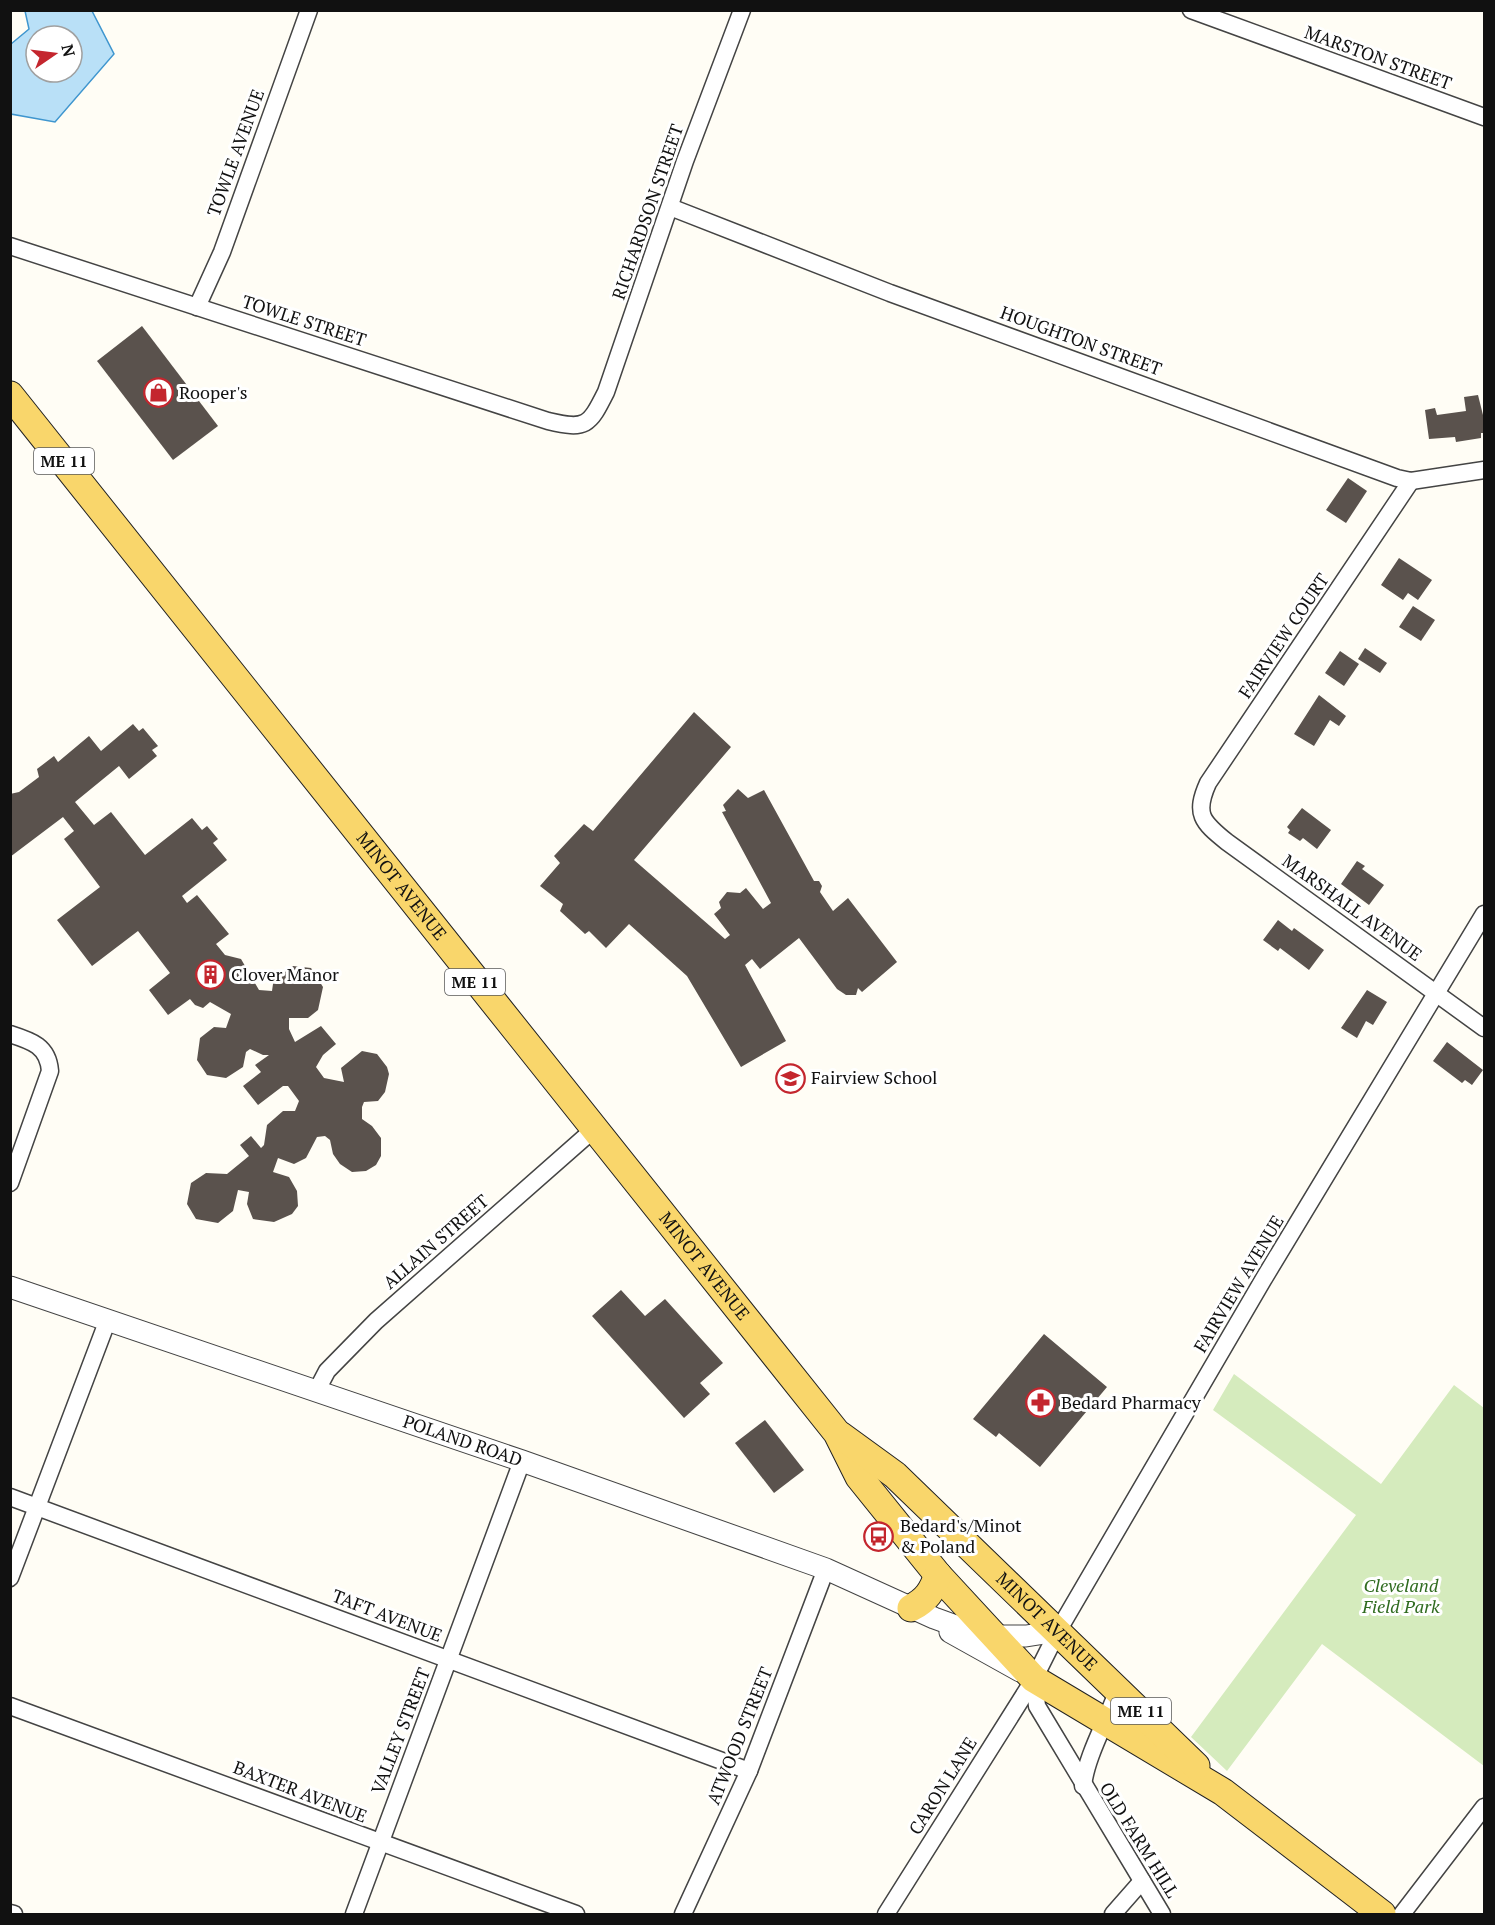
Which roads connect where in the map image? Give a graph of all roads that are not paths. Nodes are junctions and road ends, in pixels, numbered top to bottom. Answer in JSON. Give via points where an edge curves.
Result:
{"nodes":[{"id":1,"x":309,"y":10,"type":"edge"},
{"id":2,"x":742,"y":10,"type":"edge"},
{"id":3,"x":1191,"y":10,"type":"edge"},
{"id":4,"x":1485,"y":117,"type":"edge"},
{"id":5,"x":670,"y":207,"type":"junction"},
{"id":6,"x":10,"y":246,"type":"edge"},
{"id":7,"x":197,"y":307,"type":"junction"},
{"id":8,"x":10,"y":395,"type":"edge"},
{"id":9,"x":585,"y":423,"type":"joint"},
{"id":10,"x":1485,"y":470,"type":"edge"},
{"id":11,"x":1411,"y":481,"type":"junction"},
{"id":12,"x":1201,"y":815,"type":"joint"},
{"id":13,"x":1485,"y":914,"type":"edge"},
{"id":14,"x":1438,"y":993,"type":"junction"},
{"id":15,"x":1485,"y":1028,"type":"edge"},
{"id":16,"x":10,"y":1034,"type":"edge"},
{"id":17,"x":593,"y":1130,"type":"junction"},
{"id":18,"x":10,"y":1183,"type":"edge"},
{"id":19,"x":10,"y":1287,"type":"edge"},
{"id":20,"x":107,"y":1322,"type":"junction"},
{"id":21,"x":316,"y":1392,"type":"junction"},
{"id":22,"x":837,"y":1433,"type":"junction"},
{"id":23,"x":522,"y":1461,"type":"junction"},
{"id":24,"x":10,"y":1497,"type":"edge"},
{"id":25,"x":39,"y":1508,"type":"junction"},
{"id":26,"x":826,"y":1569,"type":"junction"},
{"id":27,"x":938,"y":1575,"type":"junction"},
{"id":28,"x":10,"y":1578,"type":"edge"},
{"id":29,"x":911,"y":1608,"type":"junction"},
{"id":30,"x":1058,"y":1631,"type":"junction"},
{"id":31,"x":994,"y":1636,"type":"junction"},
{"id":32,"x":449,"y":1660,"type":"junction"},
{"id":33,"x":1034,"y":1679,"type":"junction"},
{"id":34,"x":1118,"y":1689,"type":"junction"},
{"id":35,"x":10,"y":1706,"type":"edge"},
{"id":36,"x":1106,"y":1724,"type":"junction"},
{"id":37,"x":749,"y":1771,"type":"junction"},
{"id":38,"x":1083,"y":1786,"type":"junction"},
{"id":39,"x":1222,"y":1792,"type":"junction"},
{"id":40,"x":1485,"y":1807,"type":"edge"},
{"id":41,"x":379,"y":1843,"type":"junction"},
{"id":42,"x":1142,"y":1881,"type":"junction"},
{"id":43,"x":354,"y":1914,"type":"edge"},
{"id":44,"x":576,"y":1914,"type":"edge"},
{"id":45,"x":683,"y":1914,"type":"edge"},
{"id":46,"x":886,"y":1914,"type":"edge"},
{"id":47,"x":1113,"y":1914,"type":"edge"},
{"id":48,"x":1162,"y":1914,"type":"edge"},
{"id":49,"x":1382,"y":1914,"type":"edge"},
{"id":50,"x":1402,"y":1914,"type":"edge"}],
"edges":[{"from":1,"to":7,"type":"street","name":"TOWLE AVENUE","via":[[222,252]]},
{"from":2,"to":5,"type":"street","name":"RICHARDSON STREET"},
{"from":3,"to":4,"type":"street","name":"MARSTON STREET"},
{"from":5,"to":9,"type":"street","name":"RICHARDSON STREET","via":[[606,392],[595,414]]},
{"from":5,"to":11,"type":"street","name":"HOUGHTON STREET","via":[[890,293]]},
{"from":6,"to":7,"type":"street","name":"TOWLE STREET"},
{"from":7,"to":9,"type":"street","name":"TOWLE STREET","via":[[548,421],[573,427]]},
{"from":8,"to":17,"type":"main road","name":"MINOT AVENUE","number":"ME 11"},
{"from":10,"to":11,"type":"street","name":"HOUGHTON STREET"},
{"from":11,"to":12,"type":"street","name":"FAIRVIEW COURT","via":[[1208,783],[1200,801]]},
{"from":12,"to":14,"type":"street","name":"MARSHALL AVENUE","via":[[1227,842]]},
{"from":13,"to":14,"type":"street","name":"FAIRVIEW AVENUE"},
{"from":14,"to":15,"type":"street","name":"MARSHALL AVENUE"},
{"from":14,"to":30,"type":"street","name":"FAIRVIEW AVENUE","via":[[1263,1280]]},
{"from":16,"to":18,"type":"street","via":[[40,1046],[47,1053],[50,1071]]},
{"from":17,"to":21,"type":"street","name":"ALLAIN STREET","via":[[376,1321],[327,1371]]},
{"from":17,"to":22,"type":"main road","name":"MINOT AVENUE","number":"ME 11"},
{"from":19,"to":20,"type":"street","name":"POLAND ROAD"},
{"from":20,"to":21,"type":"street","name":"POLAND ROAD"},
{"from":20,"to":25,"type":"street"},
{"from":21,"to":23,"type":"street","name":"POLAND ROAD"},
{"from":22,"to":27,"type":"main road","name":"MINOT AVENUE","number":"ME 11","via":[[859,1478]]},
{"from":22,"to":30,"type":"main road","name":"MINOT AVENUE","number":"ME 11","via":[[895,1474]]},
{"from":23,"to":26,"type":"street","name":"POLAND ROAD"},
{"from":23,"to":32,"type":"street","name":"VALLEY STREET"},
{"from":24,"to":25,"type":"street","name":"TAFT AVENUE"},
{"from":25,"to":28,"type":"street"},
{"from":25,"to":32,"type":"street","name":"TAFT AVENUE"},
{"from":26,"to":29,"type":"street","name":"POLAND ROAD"},
{"from":26,"to":37,"type":"street","name":"ATWOOD STREET"},
{"from":27,"to":29,"type":"main road","via":[[924,1601]]},
{"from":27,"to":31,"type":"main road","name":"MINOT AVENUE","number":"ME 11"},
{"from":29,"to":31,"type":"street","name":"POLAND ROAD"},
{"from":29,"to":33,"type":"street","name":"POLAND ROAD"},
{"from":30,"to":31,"type":"street","name":"POLAND ROAD"},
{"from":30,"to":33,"type":"street","name":"FAIRVIEW AVENUE"},
{"from":30,"to":34,"type":"main road","name":"MINOT AVENUE","number":"ME 11"},
{"from":31,"to":33,"type":"main road","name":"MINOT AVENUE","number":"ME 11"},
{"from":32,"to":37,"type":"street","name":"TAFT AVENUE"},
{"from":32,"to":41,"type":"street","name":"VALLEY STREET"},
{"from":33,"to":36,"type":"main road","number":"ME 11"},
{"from":33,"to":38,"type":"street","name":"OLD FARM HILL","via":[[1037,1706]]},
{"from":33,"to":46,"type":"street","name":"CARON LANE"},
{"from":34,"to":36,"type":"street","name":"OLD FARM HILL"},
{"from":34,"to":39,"type":"main road","name":"MINOT AVENUE","number":"ME 11"},
{"from":35,"to":41,"type":"street","name":"BAXTER AVENUE"},
{"from":36,"to":38,"type":"street","name":"OLD FARM HILL","via":[[1088,1762]]},
{"from":36,"to":39,"type":"main road","number":"ME 11"},
{"from":37,"to":45,"type":"street","name":"ATWOOD STREET"},
{"from":38,"to":42,"type":"street","name":"OLD FARM HILL"},
{"from":39,"to":49,"type":"main road","number":"ME 11"},
{"from":40,"to":50,"type":"street"},
{"from":41,"to":43,"type":"street","name":"VALLEY STREET"},
{"from":41,"to":44,"type":"street","name":"BAXTER AVENUE"},
{"from":42,"to":47,"type":"street"},
{"from":42,"to":48,"type":"street","name":"OLD FARM HILL"}]}
